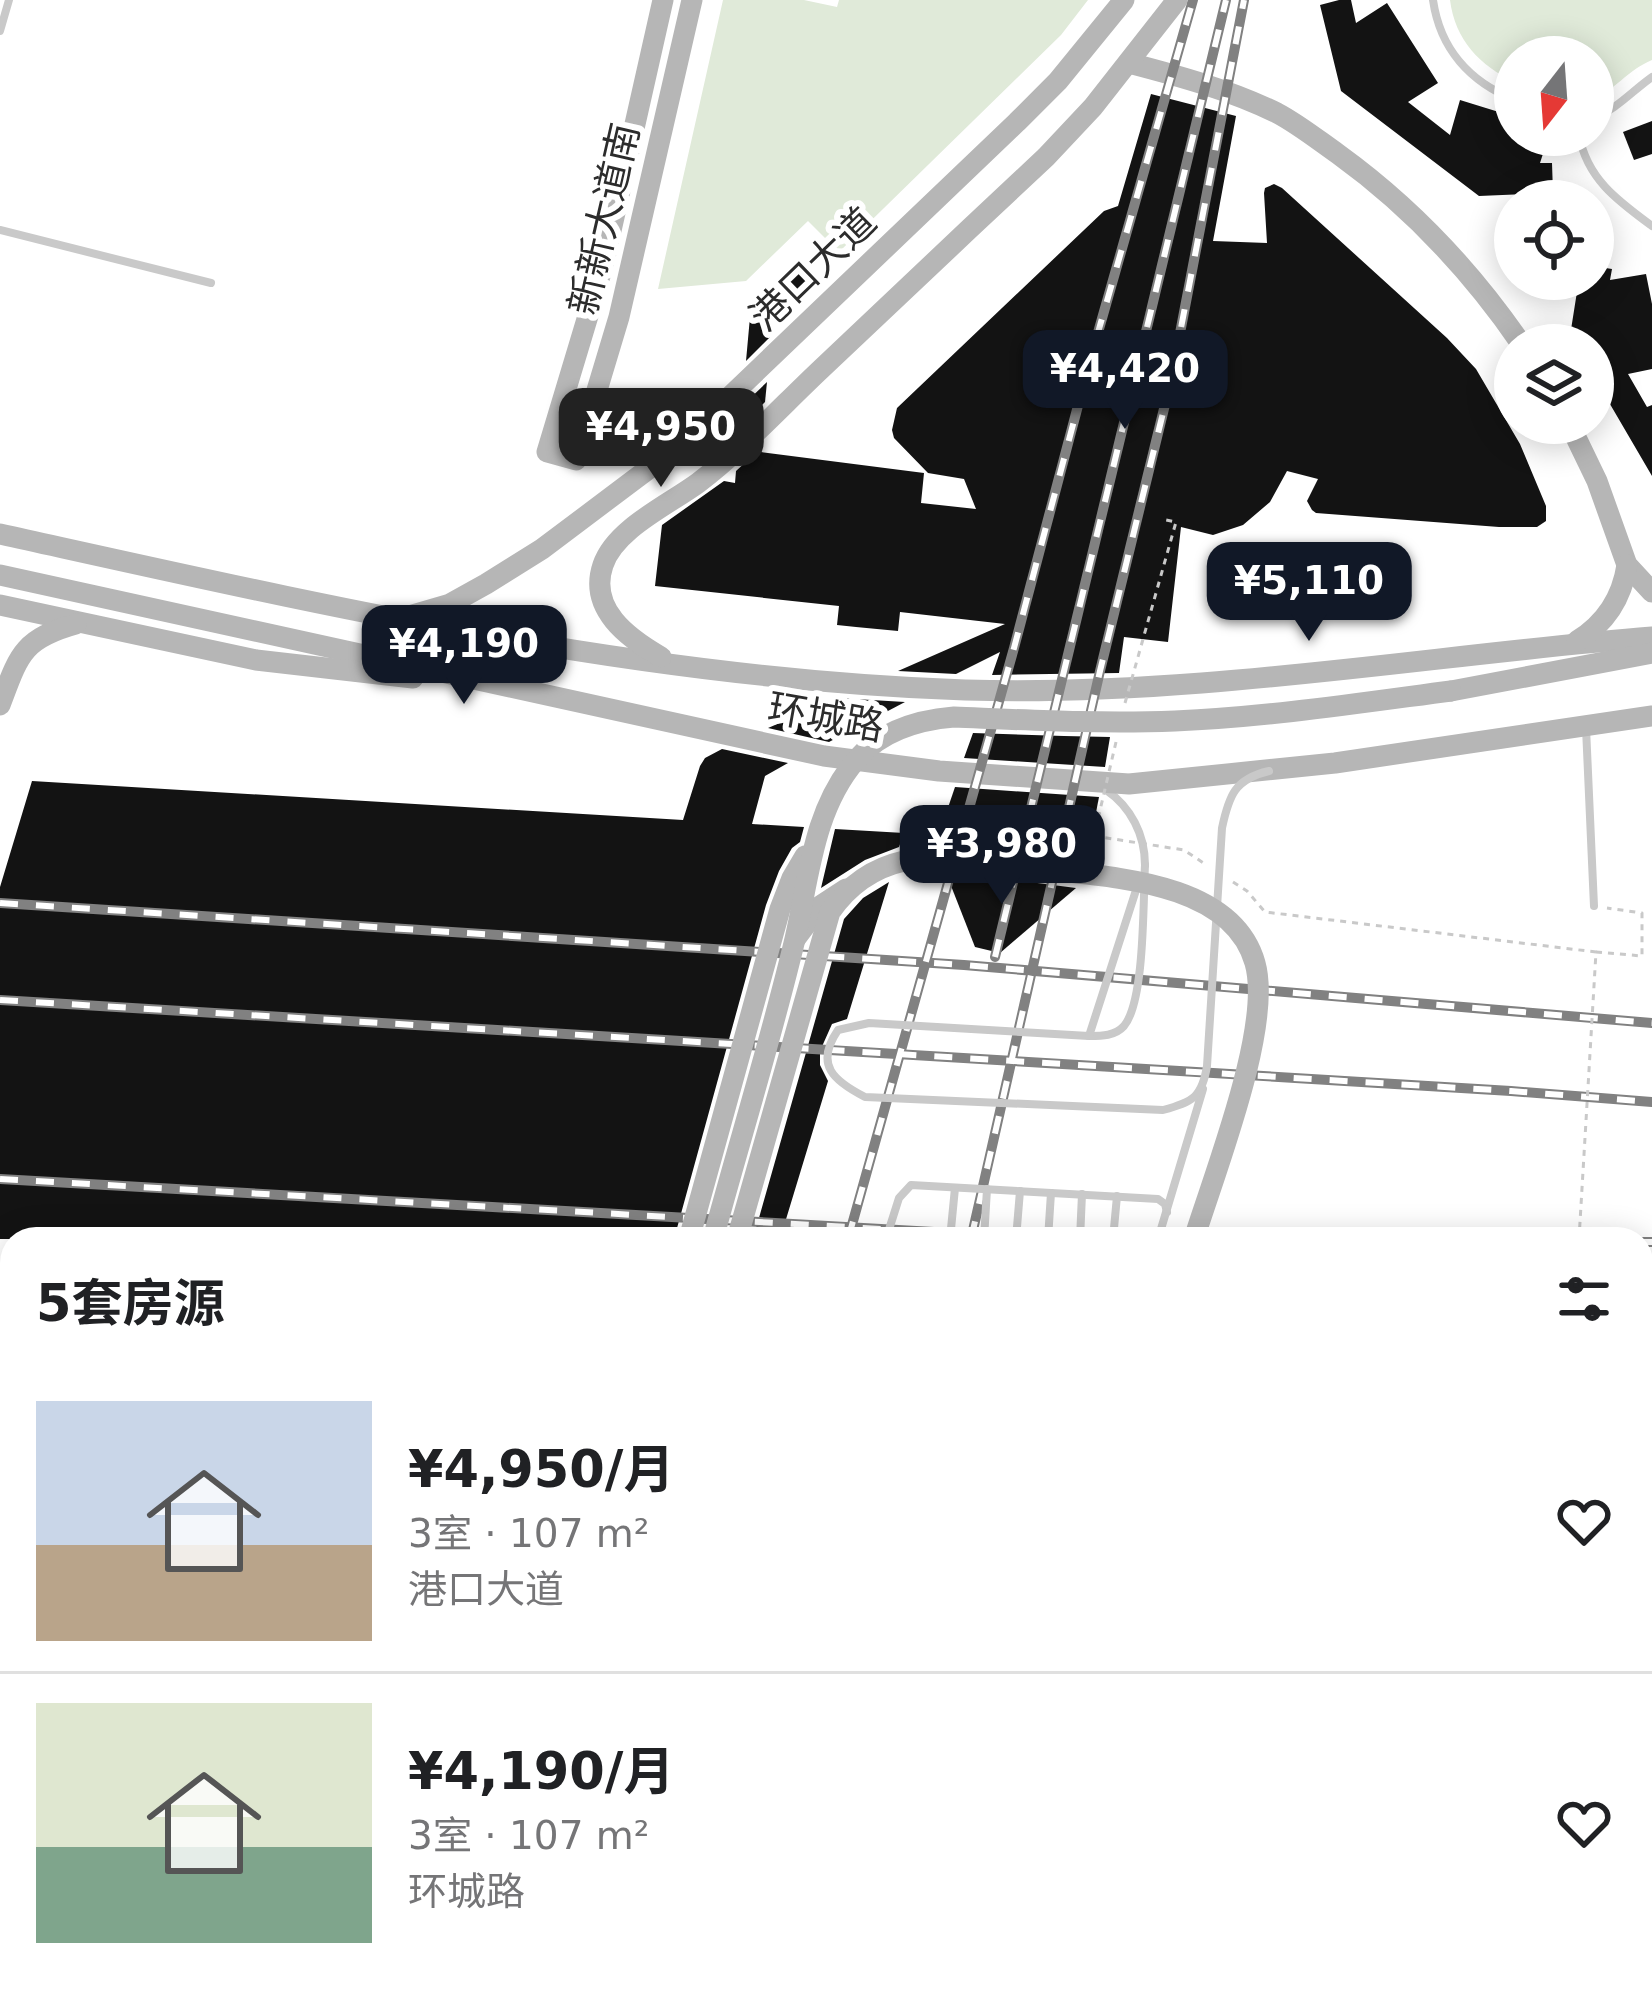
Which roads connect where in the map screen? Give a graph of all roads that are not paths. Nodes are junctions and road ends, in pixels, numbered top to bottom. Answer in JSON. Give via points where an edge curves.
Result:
{"nodes":[{"id":1,"x":8,"y":0,"type":"edge"},
{"id":2,"x":663,"y":0,"type":"edge"},
{"id":3,"x":692,"y":0,"type":"edge"},
{"id":4,"x":1124,"y":0,"type":"edge"},
{"id":5,"x":1177,"y":0,"type":"edge"},
{"id":6,"x":1433,"y":0,"type":"edge"},
{"id":7,"x":3,"y":12,"type":"edge"},
{"id":8,"x":0,"y":31,"type":"edge"},
{"id":9,"x":1129,"y":63,"type":"junction"},
{"id":10,"x":1652,"y":77,"type":"edge"},
{"id":11,"x":1494,"y":89,"type":"edge"},
{"id":12,"x":1614,"y":109,"type":"edge"},
{"id":13,"x":1587,"y":156,"type":"edge"},
{"id":14,"x":1652,"y":226,"type":"edge"},
{"id":15,"x":0,"y":230,"type":"edge"},
{"id":16,"x":211,"y":283,"type":"dead end"},
{"id":17,"x":1506,"y":324,"type":"edge"},
{"id":18,"x":1579,"y":444,"type":"edge"},
{"id":19,"x":676,"y":449,"type":"junction"},
{"id":20,"x":704,"y":478,"type":"junction"},
{"id":21,"x":0,"y":534,"type":"edge"},
{"id":22,"x":1628,"y":565,"type":"junction"},
{"id":23,"x":0,"y":575,"type":"edge"},
{"id":24,"x":1652,"y":592,"type":"edge"},
{"id":25,"x":0,"y":605,"type":"edge"},
{"id":26,"x":394,"y":620,"type":"junction"},
{"id":27,"x":82,"y":622,"type":"junction"},
{"id":28,"x":1652,"y":637,"type":"edge"},
{"id":29,"x":1574,"y":643,"type":"junction"},
{"id":30,"x":1652,"y":653,"type":"edge"},
{"id":31,"x":671,"y":664,"type":"junction"},
{"id":32,"x":502,"y":686,"type":"junction"},
{"id":33,"x":0,"y":705,"type":"edge"},
{"id":34,"x":1652,"y":716,"type":"edge"},
{"id":35,"x":1586,"y":726,"type":"junction"},
{"id":36,"x":1269,"y":771,"type":"junction"},
{"id":37,"x":1058,"y":781,"type":"junction"},
{"id":38,"x":815,"y":840,"type":"junction"},
{"id":39,"x":1144,"y":865,"type":"junction"},
{"id":40,"x":857,"y":883,"type":"junction"},
{"id":41,"x":1594,"y":906,"type":"road end"},
{"id":42,"x":795,"y":940,"type":"junction"},
{"id":43,"x":1089,"y":1036,"type":"junction"},
{"id":44,"x":1203,"y":1089,"type":"junction"},
{"id":45,"x":956,"y":1187,"type":"junction"},
{"id":46,"x":987,"y":1189,"type":"junction"},
{"id":47,"x":1020,"y":1191,"type":"junction"},
{"id":48,"x":1051,"y":1193,"type":"junction"},
{"id":49,"x":1082,"y":1194,"type":"junction"},
{"id":50,"x":1117,"y":1196,"type":"junction"},
{"id":51,"x":1167,"y":1212,"type":"junction"},
{"id":52,"x":692,"y":1227,"type":"edge"},
{"id":53,"x":716,"y":1227,"type":"edge"},
{"id":54,"x":740,"y":1227,"type":"edge"},
{"id":55,"x":890,"y":1227,"type":"edge"},
{"id":56,"x":951,"y":1227,"type":"edge"},
{"id":57,"x":985,"y":1227,"type":"edge"},
{"id":58,"x":1017,"y":1227,"type":"edge"},
{"id":59,"x":1049,"y":1227,"type":"edge"},
{"id":60,"x":1081,"y":1227,"type":"edge"},
{"id":61,"x":1114,"y":1227,"type":"edge"},
{"id":62,"x":1162,"y":1227,"type":"edge"},
{"id":63,"x":1198,"y":1227,"type":"edge"}],
"edges":[{"from":1,"to":7,"type":"lane"},
{"from":2,"to":3,"type":"street","name":"新新大道南","via":[[602,266],[547,452],[576,460],[619,317]]},
{"from":4,"to":19,"type":"street","name":"港口大道","via":[[1018,122]]},
{"from":5,"to":9,"type":"street","name":"港口大道"},
{"from":6,"to":11,"type":"lane","via":[[1460,64]]},
{"from":7,"to":8,"type":"lane"},
{"from":9,"to":17,"type":"street","via":[[1250,101],[1317,139],[1421,224]]},
{"from":9,"to":20,"type":"street","name":"港口大道","via":[[1046,157]]},
{"from":10,"to":12,"type":"lane"},
{"from":13,"to":14,"type":"lane","via":[[1604,188]]},
{"from":15,"to":16,"type":"lane"},
{"from":18,"to":22,"type":"street"},
{"from":19,"to":20,"type":"street","via":[[680,470]]},
{"from":19,"to":26,"type":"street","name":"港口大道","via":[[486,584]]},
{"from":20,"to":31,"type":"street","name":"港口大道","via":[[616,541],[599,579],[607,611],[630,638]]},
{"from":21,"to":26,"type":"street","name":"环城路"},
{"from":22,"to":24,"type":"street"},
{"from":22,"to":29,"type":"street","via":[[1607,616]]},
{"from":23,"to":32,"type":"street","name":"环城路"},
{"from":25,"to":27,"type":"street"},
{"from":26,"to":31,"type":"street","name":"环城路"},
{"from":27,"to":32,"type":"street","via":[[256,661]]},
{"from":27,"to":33,"type":"street","via":[[34,640]]},
{"from":28,"to":29,"type":"street","name":"环城路"},
{"from":29,"to":31,"type":"street","name":"环城路","via":[[1173,684],[967,690]]},
{"from":30,"to":38,"type":"street","bridge":true,"via":[[1451,691],[1177,721],[933,719],[868,747],[840,783]]},
{"from":32,"to":37,"type":"street","name":"环城路","via":[[824,756]]},
{"from":34,"to":35,"type":"street","name":"环城路"},
{"from":35,"to":36,"type":"street","name":"环城路"},
{"from":35,"to":41,"type":"lane"},
{"from":36,"to":37,"type":"street","name":"环城路","bridge":true,"via":[[1129,784]]},
{"from":36,"to":44,"type":"lane","bridge":true,"via":[[1237,788],[1222,828]]},
{"from":37,"to":39,"type":"lane","bridge":true,"via":[[1098,785],[1119,799],[1136,823]]},
{"from":38,"to":42,"type":"street","bridge":true},
{"from":38,"to":52,"type":"street","bridge":true,"via":[[780,909]]},
{"from":39,"to":43,"type":"lane","bridge":true},
{"from":39,"to":43,"type":"lane","bridge":true,"via":[[1133,1009],[1116,1033]]},
{"from":40,"to":42,"type":"street","bridge":true,"via":[[820,906]]},
{"from":40,"to":54,"type":"street","bridge":true,"via":[[830,912]]},
{"from":40,"to":63,"type":"street","bridge":true,"via":[[928,858],[1130,880],[1190,897],[1224,917],[1256,965],[1256,1025]]},
{"from":42,"to":53,"type":"street","bridge":true},
{"from":43,"to":44,"type":"lane","bridge":true,"via":[[869,1023],[838,1030],[826,1056],[843,1085],[866,1097],[1163,1110]]},
{"from":44,"to":51,"type":"lane","bridge":true},
{"from":45,"to":46,"type":"lane","bridge":true},
{"from":45,"to":55,"type":"lane","bridge":true,"via":[[911,1185]]},
{"from":45,"to":56,"type":"lane","bridge":true},
{"from":46,"to":47,"type":"lane","bridge":true},
{"from":46,"to":57,"type":"lane","bridge":true},
{"from":47,"to":48,"type":"lane","bridge":true},
{"from":47,"to":58,"type":"lane","bridge":true},
{"from":48,"to":49,"type":"lane","bridge":true},
{"from":48,"to":59,"type":"lane","bridge":true},
{"from":49,"to":50,"type":"lane","bridge":true},
{"from":49,"to":60,"type":"lane"},
{"from":50,"to":51,"type":"lane","bridge":true,"via":[[1158,1199]]},
{"from":50,"to":61,"type":"lane"},
{"from":51,"to":62,"type":"lane"}]}
